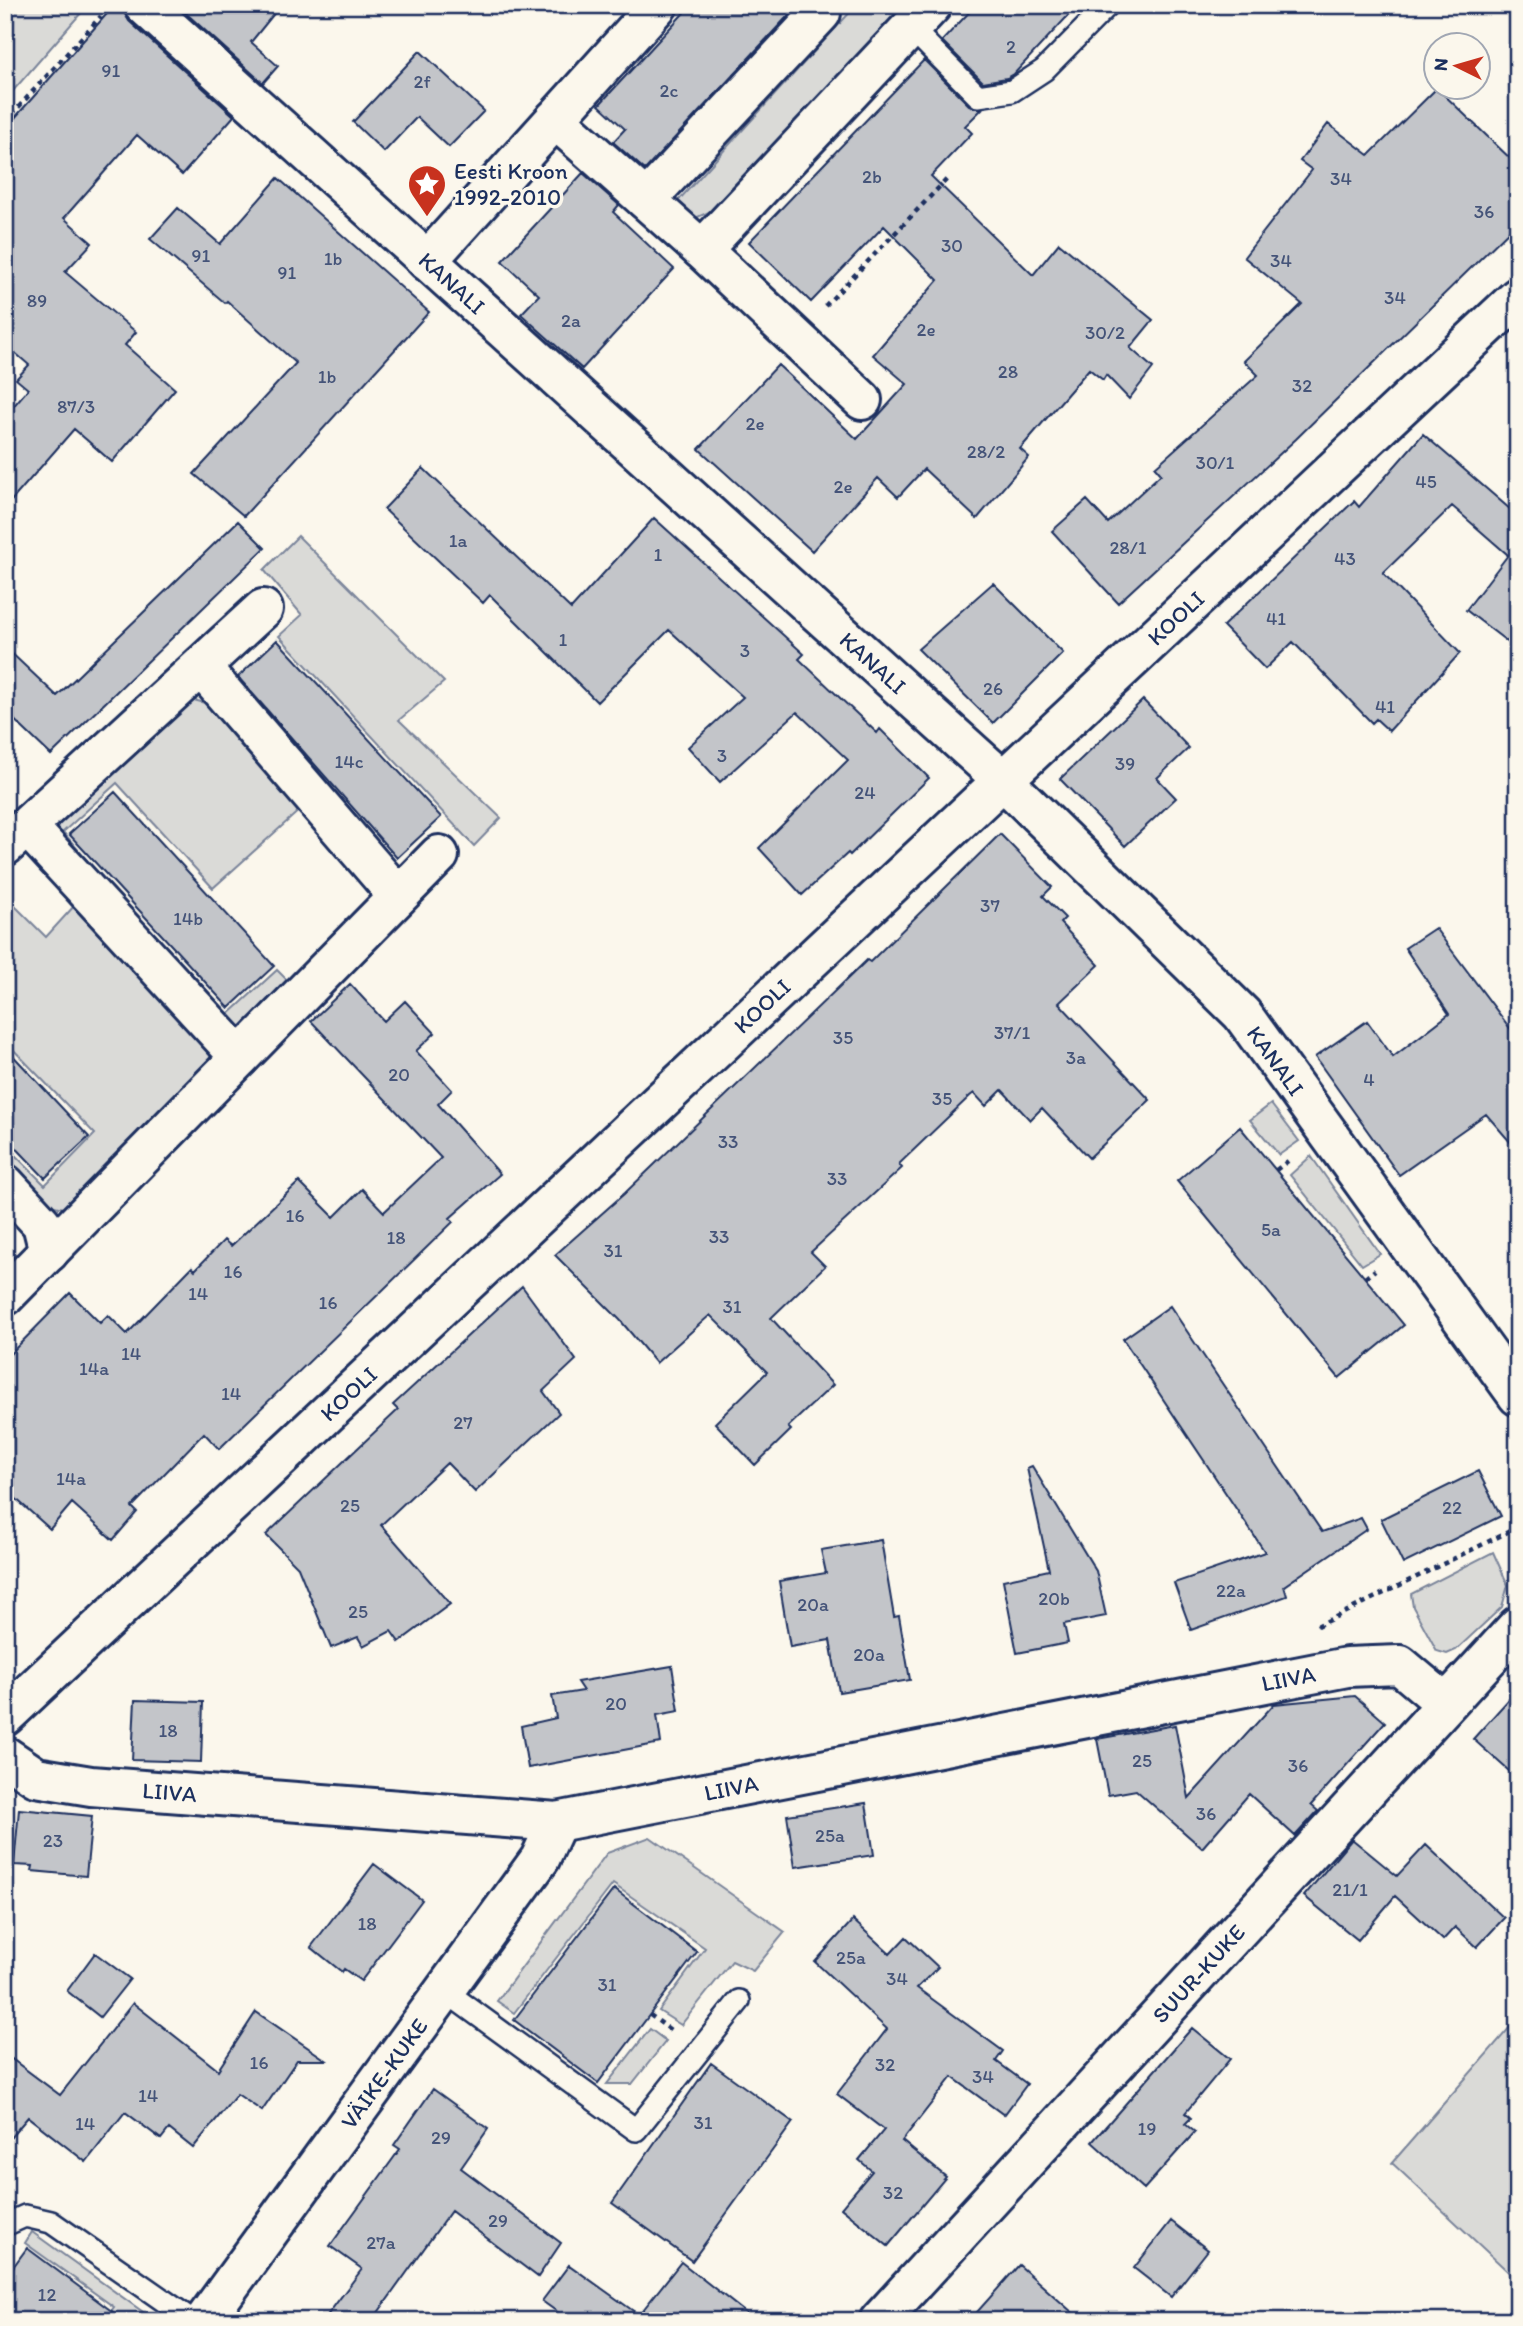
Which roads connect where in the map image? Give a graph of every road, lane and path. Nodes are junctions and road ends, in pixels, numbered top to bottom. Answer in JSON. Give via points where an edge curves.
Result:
{"nodes":[{"id":1,"x":144,"y":5,"type":"edge"},
{"id":2,"x":658,"y":5,"type":"edge"},
{"id":3,"x":1108,"y":5,"type":"edge"},
{"id":4,"x":106,"y":10,"type":"dead end"},
{"id":5,"x":821,"y":13,"type":"dead end"},
{"id":6,"x":921,"y":17,"type":"edge"},
{"id":7,"x":555,"y":119,"type":"junction"},
{"id":8,"x":5,"y":122,"type":"edge"},
{"id":9,"x":949,"y":177,"type":"dead end"},
{"id":10,"x":646,"y":200,"type":"junction"},
{"id":11,"x":702,"y":250,"type":"junction"},
{"id":12,"x":427,"y":261,"type":"junction"},
{"id":13,"x":1518,"y":297,"type":"edge"},
{"id":14,"x":796,"y":337,"type":"junction"},
{"id":15,"x":862,"y":400,"type":"dead end"},
{"id":16,"x":263,"y":609,"type":"dead end"},
{"id":17,"x":201,"y":667,"type":"junction"},
{"id":18,"x":1004,"y":781,"type":"junction"},
{"id":19,"x":16,"y":836,"type":"edge"},
{"id":20,"x":439,"y":855,"type":"dead end"},
{"id":21,"x":398,"y":896,"type":"junction"},
{"id":22,"x":240,"y":1057,"type":"junction"},
{"id":23,"x":5,"y":1184,"type":"edge"},
{"id":24,"x":49,"y":1252,"type":"junction"},
{"id":25,"x":5,"y":1296,"type":"edge"},
{"id":26,"x":1518,"y":1396,"type":"edge"},
{"id":27,"x":1518,"y":1626,"type":"edge"},
{"id":28,"x":1444,"y":1703,"type":"junction"},
{"id":29,"x":5,"y":1716,"type":"edge"},
{"id":30,"x":5,"y":1756,"type":"edge"},
{"id":31,"x":557,"y":1822,"type":"junction"},
{"id":32,"x":444,"y":1991,"type":"junction"},
{"id":33,"x":739,"y":2001,"type":"dead end"},
{"id":34,"x":5,"y":2225,"type":"edge"},
{"id":35,"x":192,"y":2321,"type":"edge"},
{"id":36,"x":204,"y":2321,"type":"edge"},
{"id":37,"x":879,"y":2321,"type":"edge"}],
"edges":[{"from":1,"to":12,"type":"street","name":"KANALI"},
{"from":2,"to":7,"type":"street"},
{"from":3,"to":6,"type":"lane","via":[[1044,70],[1012,91],[978,96]]},
{"from":4,"to":8,"type":"path"},
{"from":5,"to":10,"type":"street"},
{"from":6,"to":11,"type":"street"},
{"from":7,"to":10,"type":"street"},
{"from":7,"to":12,"type":"street"},
{"from":9,"to":14,"type":"path"},
{"from":10,"to":11,"type":"street"},
{"from":11,"to":14,"type":"street"},
{"from":12,"to":18,"type":"street","name":"KANALI"},
{"from":13,"to":18,"type":"street","name":"KOOLI"},
{"from":14,"to":15,"type":"street"},
{"from":16,"to":17,"type":"street"},
{"from":17,"to":19,"type":"street"},
{"from":17,"to":21,"type":"street"},
{"from":18,"to":26,"type":"street","name":"KANALI","via":[[1242,1014]]},
{"from":18,"to":29,"type":"street","name":"KOOLI"},
{"from":19,"to":22,"type":"street"},
{"from":20,"to":21,"type":"street"},
{"from":21,"to":22,"type":"street"},
{"from":22,"to":24,"type":"street"},
{"from":23,"to":24,"type":"street","via":[[42,1224]]},
{"from":24,"to":25,"type":"street"},
{"from":27,"to":28,"type":"street","name":"SUUR-KUKE"},
{"from":28,"to":31,"type":"street","name":"LIIVA","via":[[1401,1665],[1347,1667]]},
{"from":28,"to":37,"type":"street","name":"SUUR-KUKE"},
{"from":30,"to":31,"type":"street","name":"LIIVA","via":[[36,1777],[91,1786]]},
{"from":31,"to":32,"type":"street","name":"VÄIKE-KUKE","via":[[540,1859]]},
{"from":32,"to":33,"type":"lane","via":[[636,2130]]},
{"from":32,"to":36,"type":"street","name":"VÄIKE-KUKE"},
{"from":34,"to":35,"type":"lane","via":[[25,2216],[51,2222]]}]}
